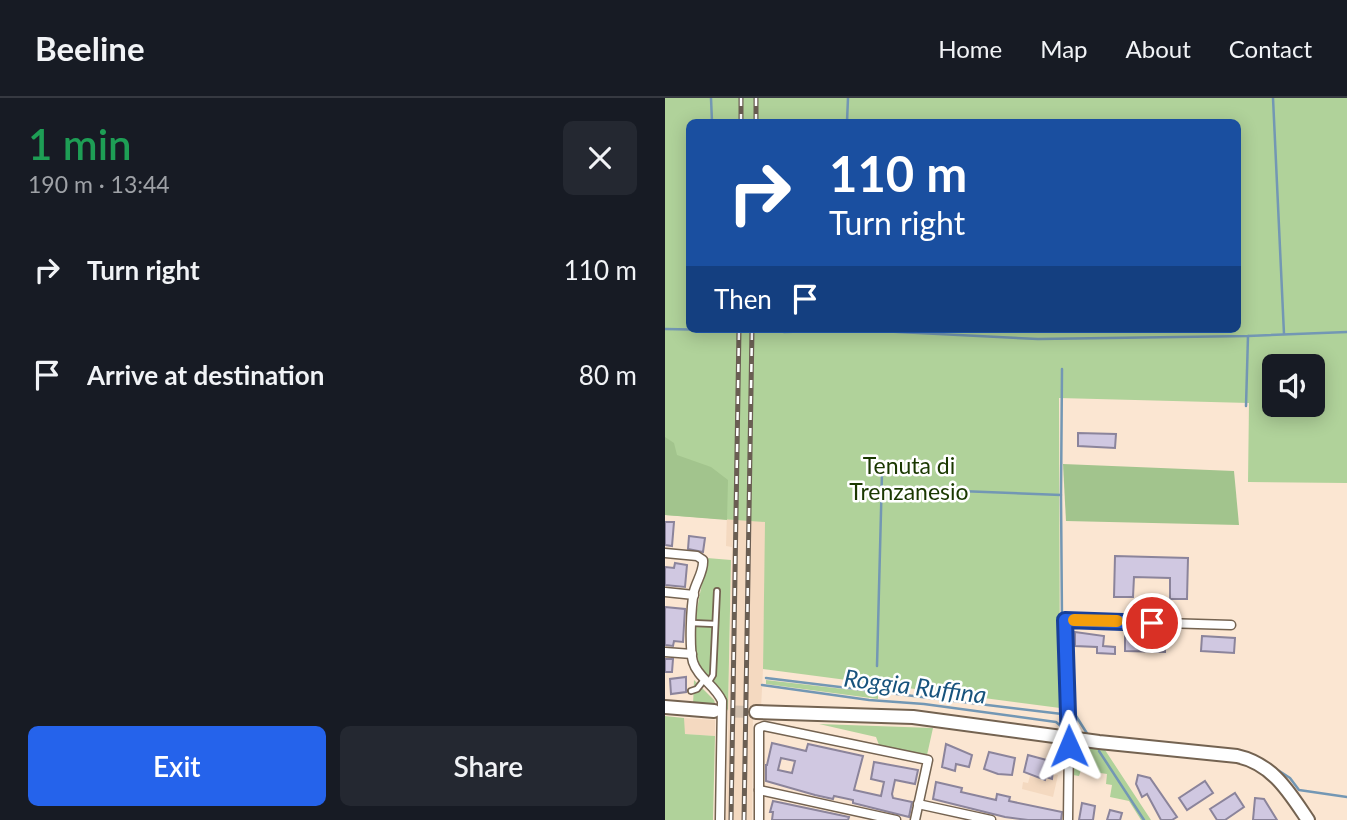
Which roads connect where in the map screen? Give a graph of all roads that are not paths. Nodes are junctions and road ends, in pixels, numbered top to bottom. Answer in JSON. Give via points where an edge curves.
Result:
{"nodes":[{"id":1,"x":665,"y":553,"type":"edge"},
{"id":2,"x":717,"y":591,"type":"dead end"},
{"id":3,"x":665,"y":593,"type":"edge"},
{"id":4,"x":694,"y":595,"type":"junction"},
{"id":5,"x":692,"y":623,"type":"junction"},
{"id":6,"x":715,"y":624,"type":"junction"},
{"id":7,"x":1231,"y":625,"type":"dead end"},
{"id":8,"x":665,"y":652,"type":"edge"},
{"id":9,"x":692,"y":654,"type":"junction"},
{"id":10,"x":707,"y":681,"type":"junction"},
{"id":11,"x":691,"y":691,"type":"dead end"},
{"id":12,"x":665,"y":707,"type":"edge"},
{"id":13,"x":714,"y":711,"type":"tunnel mouth"},
{"id":14,"x":756,"y":712,"type":"tunnel mouth"},
{"id":15,"x":1069,"y":738,"type":"junction"},
{"id":16,"x":759,"y":790,"type":"junction"},
{"id":17,"x":918,"y":804,"type":"junction"},
{"id":18,"x":720,"y":820,"type":"edge"},
{"id":19,"x":759,"y":820,"type":"edge"},
{"id":20,"x":896,"y":820,"type":"edge"},
{"id":21,"x":915,"y":820,"type":"edge"},
{"id":22,"x":991,"y":820,"type":"edge"},
{"id":23,"x":1068,"y":820,"type":"edge"},
{"id":24,"x":1308,"y":820,"type":"edge"}],
"edges":[{"from":1,"to":4,"type":"street","via":[[702,558]]},
{"from":2,"to":6,"type":"lane"},
{"from":3,"to":4,"type":"street"},
{"from":4,"to":5,"type":"street"},
{"from":5,"to":6,"type":"lane"},
{"from":5,"to":9,"type":"street"},
{"from":6,"to":10,"type":"lane","via":[[713,675]]},
{"from":7,"to":15,"type":"street","via":[[1065,620]]},
{"from":8,"to":9,"type":"street"},
{"from":9,"to":10,"type":"street","via":[[696,669]]},
{"from":10,"to":11,"type":"lane"},
{"from":10,"to":18,"type":"street","via":[[722,706]]},
{"from":12,"to":13,"type":"street"},
{"from":14,"to":15,"type":"street","via":[[913,717]]},
{"from":15,"to":23,"type":"street"},
{"from":15,"to":24,"type":"street","via":[[1245,759],[1278,778]]},
{"from":16,"to":17,"type":"street","via":[[759,728],[764,726],[928,760]]},
{"from":16,"to":19,"type":"street"},
{"from":16,"to":20,"type":"street"},
{"from":17,"to":21,"type":"street"},
{"from":17,"to":22,"type":"street"}]}
